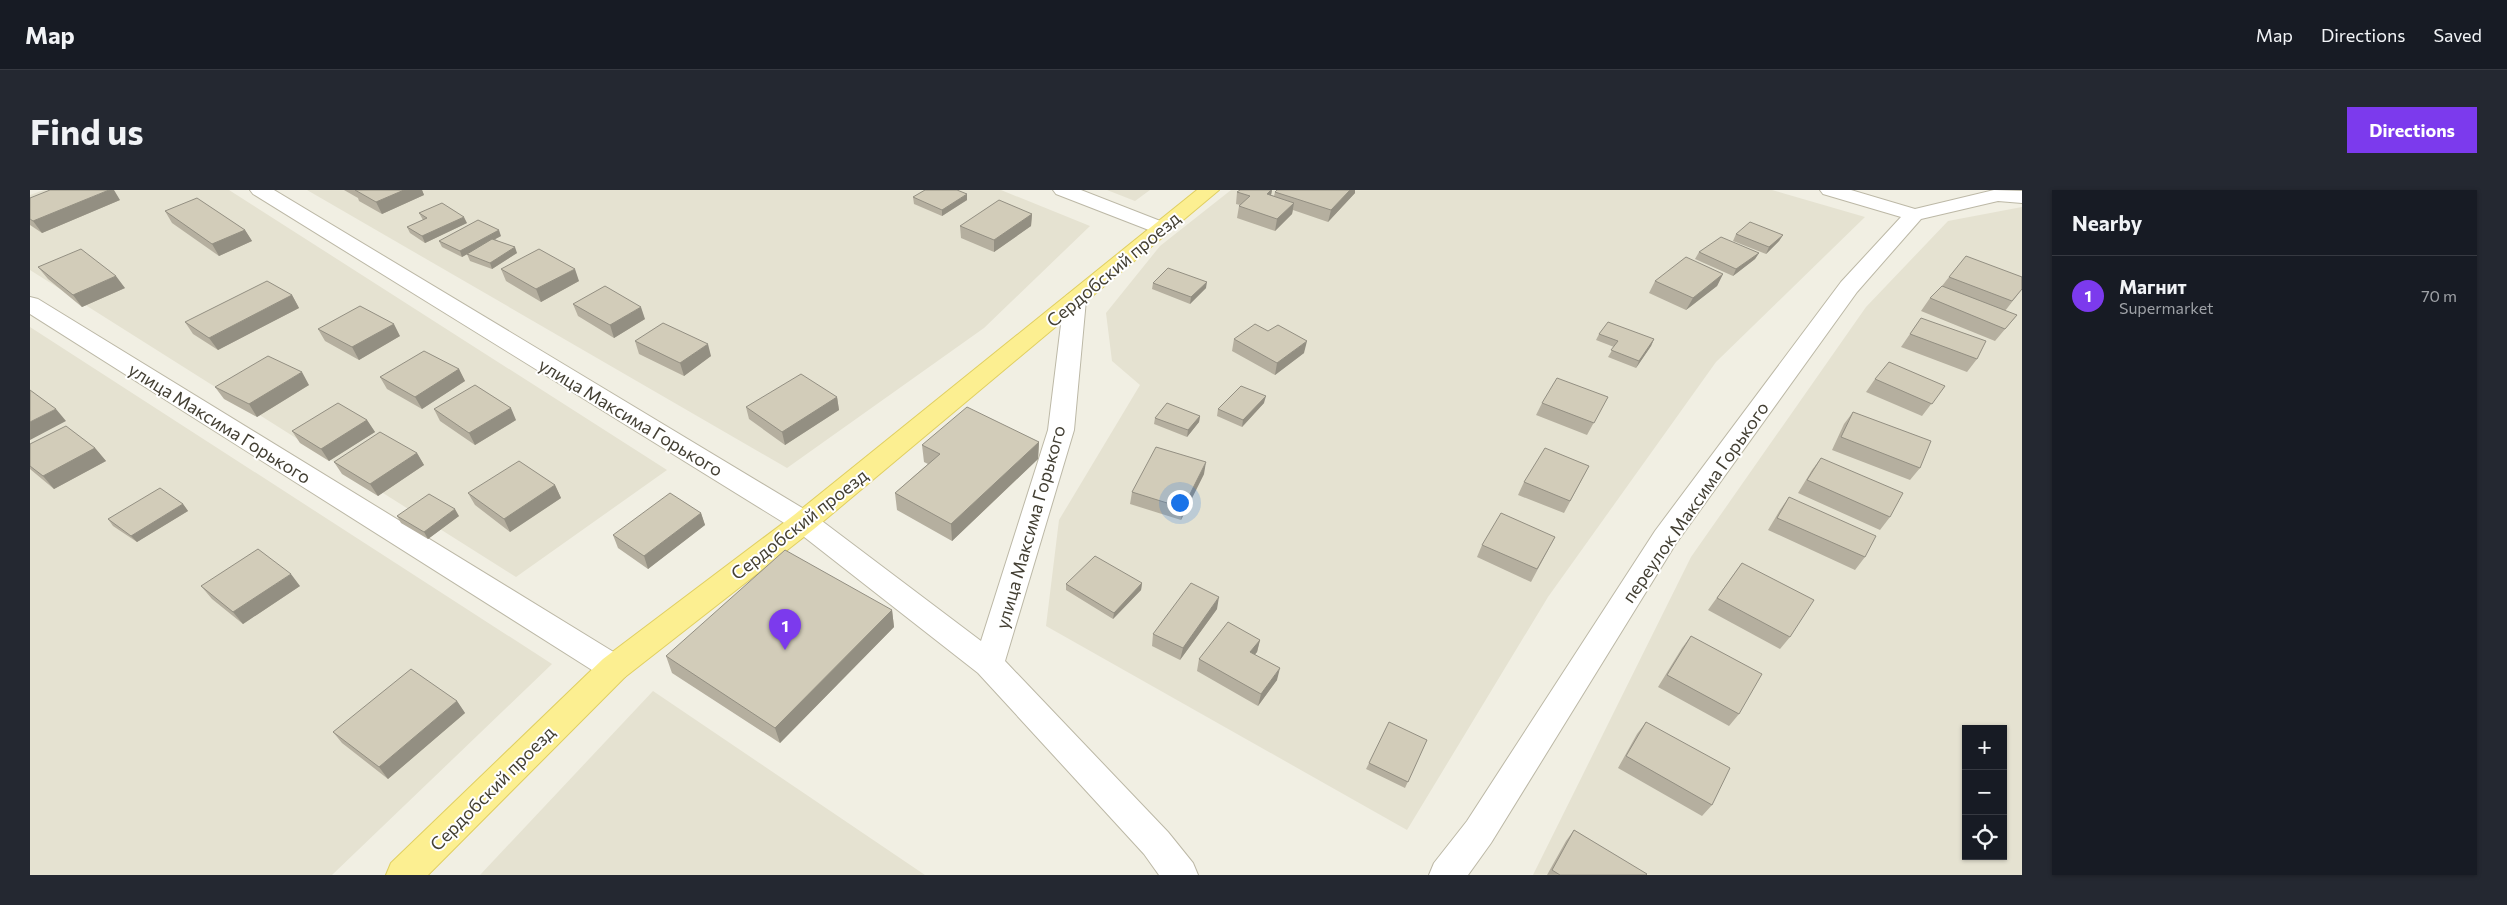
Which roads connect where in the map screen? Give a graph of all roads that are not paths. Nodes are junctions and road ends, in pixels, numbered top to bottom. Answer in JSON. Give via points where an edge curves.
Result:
{"nodes":[{"id":1,"x":260,"y":190,"type":"edge"},
{"id":2,"x":1063,"y":190,"type":"edge"},
{"id":3,"x":1209,"y":190,"type":"edge"},
{"id":4,"x":1830,"y":190,"type":"edge"},
{"id":5,"x":2010,"y":196,"type":"edge"},
{"id":6,"x":1914,"y":215,"type":"junction"},
{"id":7,"x":1161,"y":228,"type":"junction"},
{"id":8,"x":1075,"y":300,"type":"junction"},
{"id":9,"x":30,"y":304,"type":"edge"},
{"id":10,"x":804,"y":522,"type":"junction"},
{"id":11,"x":989,"y":664,"type":"junction"},
{"id":12,"x":614,"y":668,"type":"junction"},
{"id":13,"x":404,"y":875,"type":"edge"},
{"id":14,"x":1180,"y":875,"type":"edge"},
{"id":15,"x":1447,"y":875,"type":"edge"}],
"edges":[{"from":1,"to":10,"type":"street","name":"улица Максима Горького"},
{"from":2,"to":7,"type":"street"},
{"from":3,"to":7,"type":"main road","name":"Сердобский проезд"},
{"from":4,"to":6,"type":"street"},
{"from":5,"to":6,"type":"street"},
{"from":6,"to":15,"type":"street","name":"переулок Максима Горького","via":[[1849,287],[1665,538],[1479,832]]},
{"from":7,"to":8,"type":"main road","name":"Сердобский проезд"},
{"from":8,"to":10,"type":"main road","name":"Сердобский проезд"},
{"from":8,"to":11,"type":"street","name":"улица Максима Горького","via":[[1061,430]]},
{"from":9,"to":12,"type":"street","name":"улица Максима Горького"},
{"from":10,"to":11,"type":"street","name":"улица Максима Горького"},
{"from":10,"to":12,"type":"main road","name":"Сердобский проезд"},
{"from":11,"to":14,"type":"street","name":"улица Максима Горького","via":[[1156,843]]},
{"from":12,"to":13,"type":"main road","name":"Сердобский проезд"}]}
